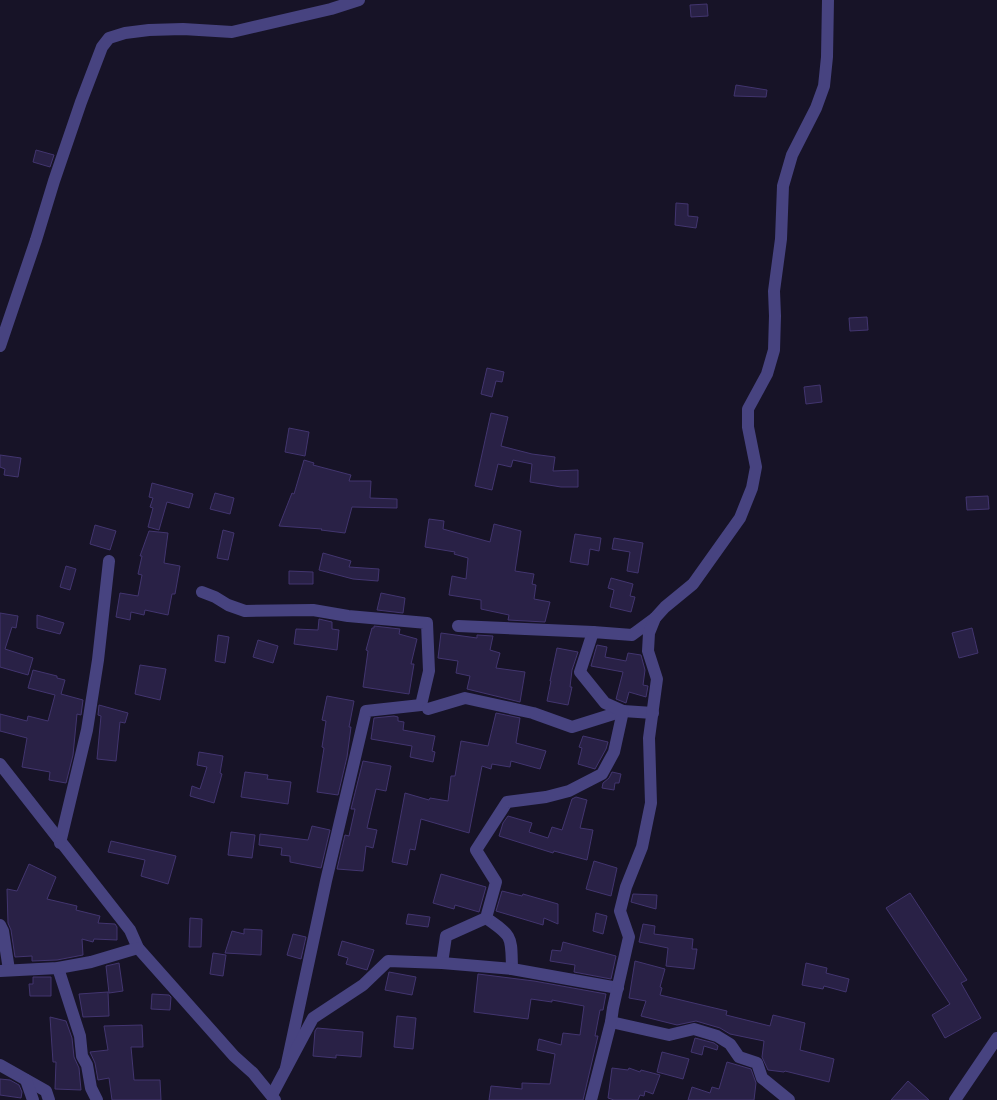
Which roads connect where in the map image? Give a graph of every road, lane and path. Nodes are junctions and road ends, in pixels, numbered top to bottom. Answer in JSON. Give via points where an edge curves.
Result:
{"nodes":[{"id":1,"x":359,"y":0,"type":"edge"},
{"id":2,"x":828,"y":0,"type":"edge"},
{"id":3,"x":0,"y":346,"type":"edge"},
{"id":4,"x":109,"y":561,"type":"dead end"},
{"id":5,"x":202,"y":592,"type":"dead end"},
{"id":6,"x":655,"y":618,"type":"junction"},
{"id":7,"x":458,"y":626,"type":"dead end"},
{"id":8,"x":593,"y":632,"type":"junction"},
{"id":9,"x":428,"y":709,"type":"dead end"},
{"id":10,"x":623,"y":711,"type":"junction"},
{"id":11,"x":653,"y":713,"type":"junction"},
{"id":12,"x":0,"y":764,"type":"edge"},
{"id":13,"x":60,"y":843,"type":"junction"},
{"id":14,"x":486,"y":918,"type":"junction"},
{"id":15,"x":0,"y":925,"type":"edge"},
{"id":16,"x":138,"y":948,"type":"junction"},
{"id":17,"x":442,"y":963,"type":"junction"},
{"id":18,"x":58,"y":968,"type":"junction"},
{"id":19,"x":512,"y":969,"type":"junction"},
{"id":20,"x":5,"y":970,"type":"edge"},
{"id":21,"x":618,"y":988,"type":"junction"},
{"id":22,"x":611,"y":1022,"type":"junction"},
{"id":23,"x":997,"y":1038,"type":"edge"},
{"id":24,"x":0,"y":1065,"type":"edge"},
{"id":25,"x":286,"y":1068,"type":"junction"},
{"id":26,"x":26,"y":1080,"type":"junction"},
{"id":27,"x":274,"y":1097,"type":"edge"},
{"id":28,"x":33,"y":1100,"type":"edge"},
{"id":29,"x":48,"y":1100,"type":"edge"},
{"id":30,"x":97,"y":1100,"type":"edge"},
{"id":31,"x":591,"y":1100,"type":"edge"},
{"id":32,"x":789,"y":1100,"type":"edge"},
{"id":33,"x":955,"y":1100,"type":"edge"}],
"edges":[{"from":1,"to":3,"type":"street","via":[[232,32],[149,30],[110,38],[102,47],[80,102]]},
{"from":2,"to":6,"type":"street","via":[[828,57],[824,86],[792,155],[783,186],[782,239],[774,291],[774,350],[767,374],[748,409],[756,467],[752,488],[740,518],[693,584]]},
{"from":4,"to":13,"type":"street","via":[[87,730]]},
{"from":5,"to":25,"type":"street","via":[[245,611],[313,610],[427,623],[429,671],[421,705],[366,711]]},
{"from":6,"to":8,"type":"street","via":[[632,635]]},
{"from":6,"to":11,"type":"street","via":[[648,651],[657,679]]},
{"from":7,"to":8,"type":"street"},
{"from":8,"to":10,"type":"street","via":[[580,672],[605,703]]},
{"from":9,"to":10,"type":"street","via":[[464,698],[533,713],[572,728]]},
{"from":10,"to":11,"type":"street"},
{"from":10,"to":14,"type":"street","via":[[614,752],[602,774],[569,791],[507,802],[476,850],[496,882]]},
{"from":11,"to":21,"type":"street","via":[[649,738],[651,803],[642,848],[620,912],[629,937]]},
{"from":12,"to":13,"type":"street"},
{"from":13,"to":16,"type":"street","via":[[130,930]]},
{"from":14,"to":17,"type":"street","via":[[446,936]]},
{"from":14,"to":19,"type":"street","via":[[511,938]]},
{"from":15,"to":20,"type":"street"},
{"from":16,"to":18,"type":"street"},
{"from":16,"to":27,"type":"street"},
{"from":17,"to":19,"type":"street"},
{"from":17,"to":25,"type":"street","via":[[388,961],[364,985],[313,1018]]},
{"from":18,"to":20,"type":"street"},
{"from":18,"to":30,"type":"street"},
{"from":19,"to":21,"type":"street"},
{"from":21,"to":22,"type":"street"},
{"from":22,"to":31,"type":"street"},
{"from":22,"to":32,"type":"street","via":[[668,1035],[694,1029],[717,1036],[730,1044],[739,1057],[757,1063],[762,1078]]},
{"from":23,"to":33,"type":"street"},
{"from":24,"to":26,"type":"street"},
{"from":25,"to":27,"type":"street"},
{"from":26,"to":28,"type":"street"},
{"from":26,"to":29,"type":"street","via":[[46,1091]]}]}
